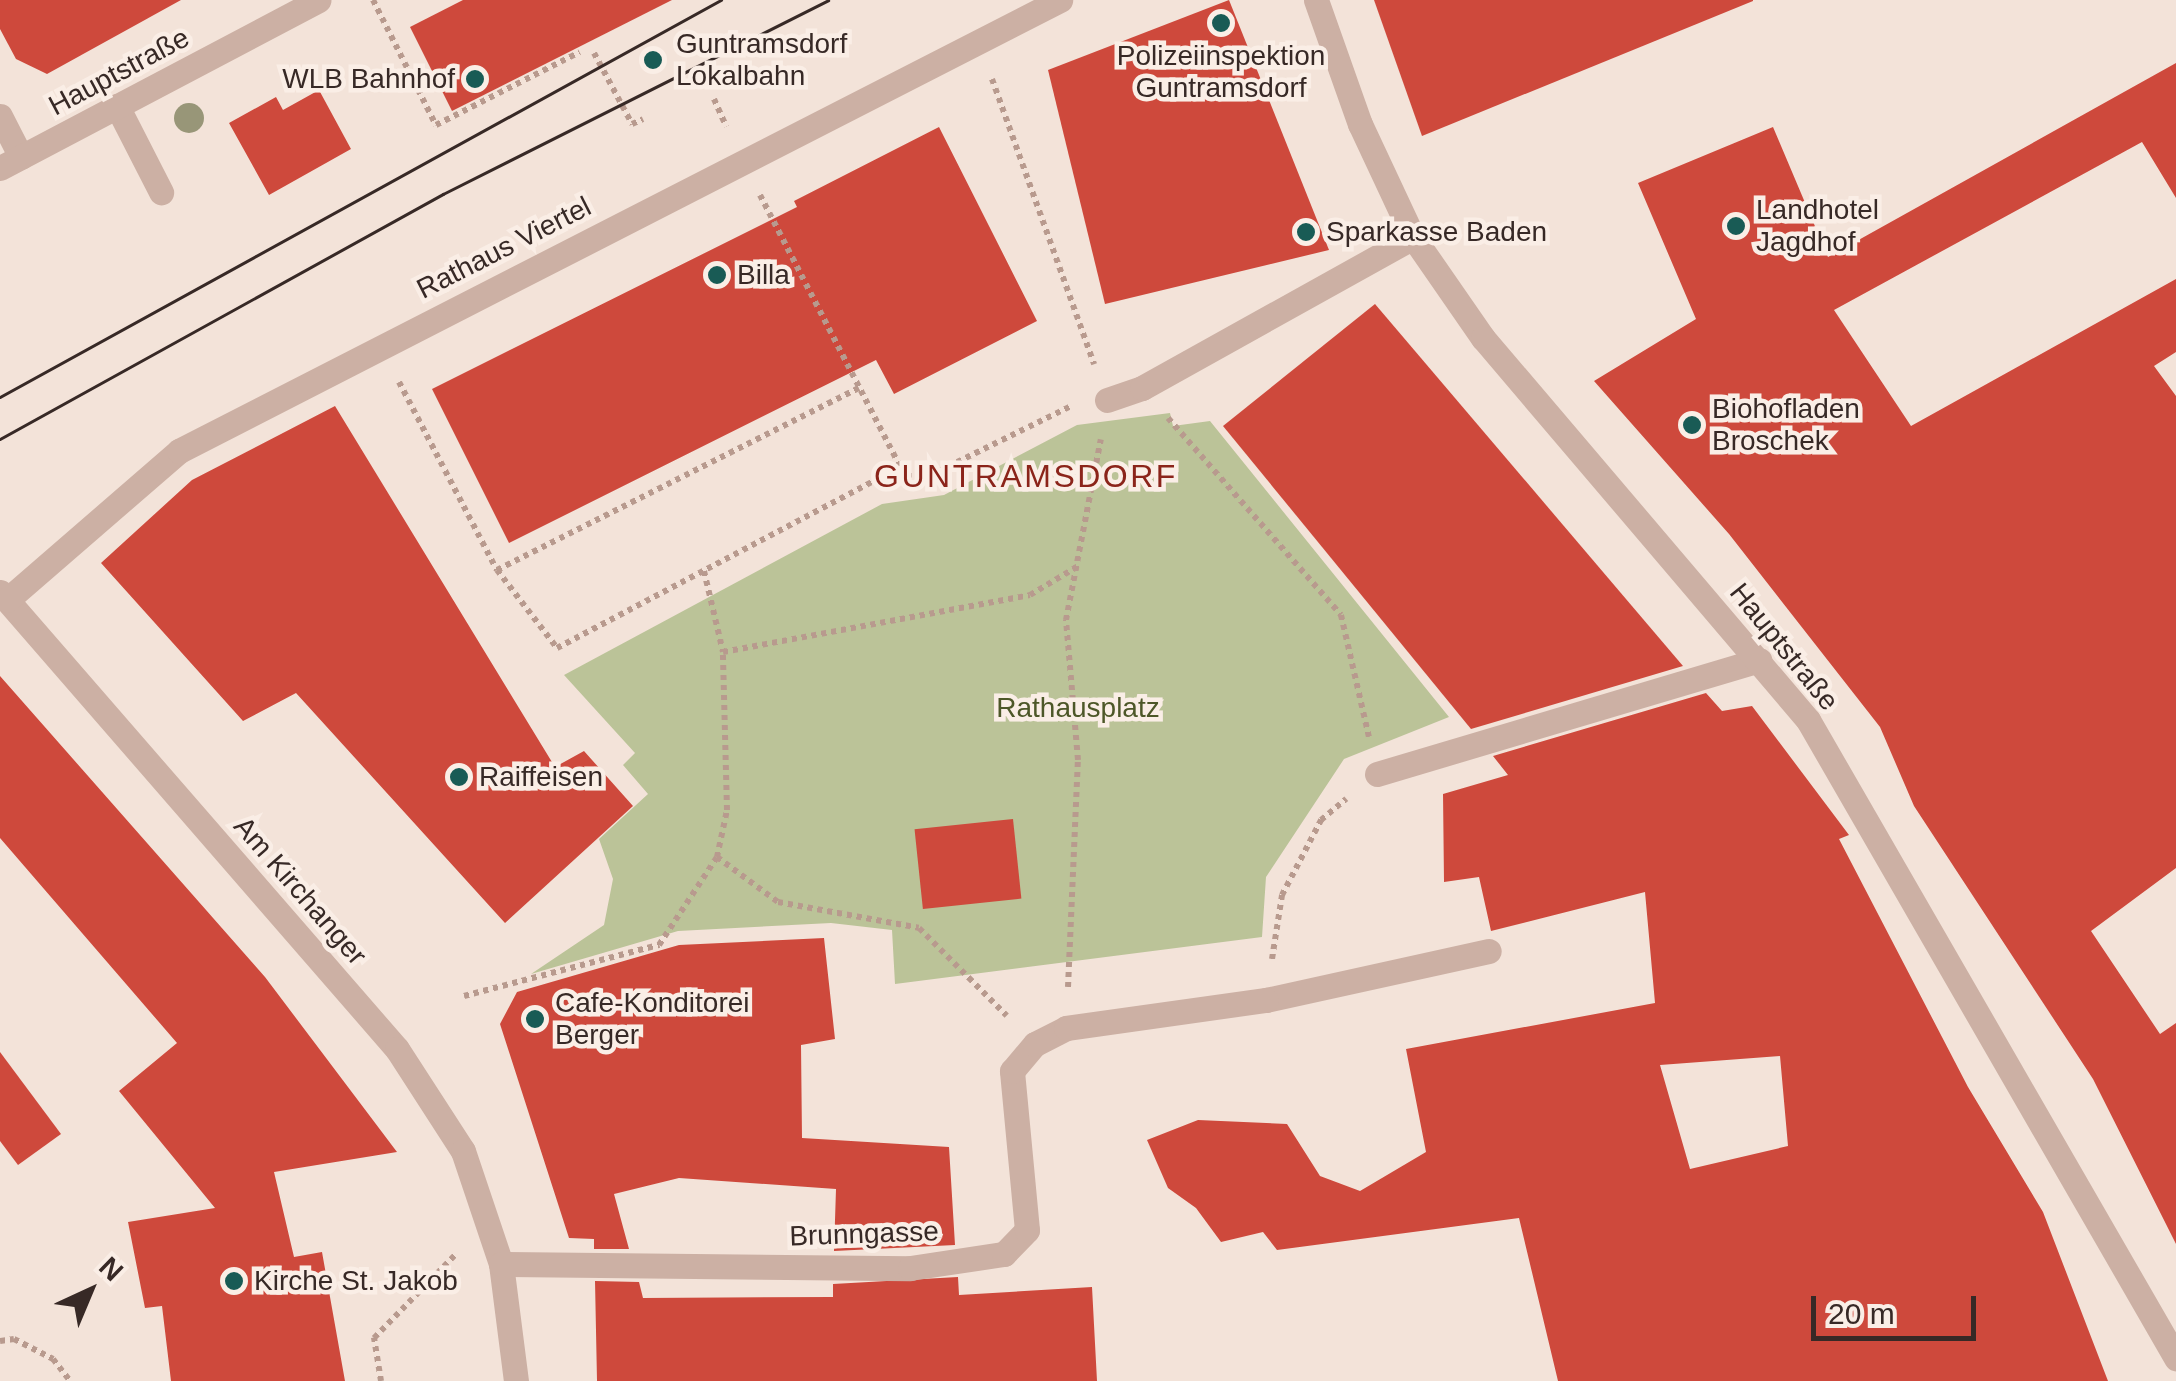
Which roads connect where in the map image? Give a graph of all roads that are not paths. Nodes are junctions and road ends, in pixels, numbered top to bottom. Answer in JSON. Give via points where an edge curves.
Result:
{"nodes":[{"id":1,"x":318,"y":0,"type":"edge"},
{"id":2,"x":1060,"y":0,"type":"edge"},
{"id":3,"x":1316,"y":0,"type":"edge"},
{"id":4,"x":117,"y":106,"type":"junction"},
{"id":5,"x":0,"y":116,"type":"edge"},
{"id":6,"x":10,"y":162,"type":"edge"},
{"id":7,"x":162,"y":192,"type":"dead end"},
{"id":8,"x":1414,"y":237,"type":"junction"},
{"id":9,"x":1106,"y":400,"type":"road end"},
{"id":10,"x":4,"y":596,"type":"edge"},
{"id":11,"x":1759,"y":660,"type":"junction"},
{"id":12,"x":1377,"y":774,"type":"road end"},
{"id":13,"x":1489,"y":951,"type":"dead end"},
{"id":14,"x":501,"y":1264,"type":"junction"},
{"id":15,"x":2176,"y":1358,"type":"edge"},
{"id":16,"x":516,"y":1381,"type":"edge"}],
"edges":[{"from":1,"to":4,"type":"street","name":"Hauptstraße"},
{"from":2,"to":10,"type":"street","name":"Rathaus Viertel","via":[[179,451]]},
{"from":3,"to":8,"type":"street","name":"Hauptstraße","via":[[1360,124]]},
{"from":4,"to":6,"type":"street","name":"Hauptstraße"},
{"from":4,"to":7,"type":"street"},
{"from":5,"to":6,"type":"street"},
{"from":8,"to":9,"type":"street","via":[[1142,388]]},
{"from":8,"to":11,"type":"street","name":"Hauptstraße","via":[[1484,338]]},
{"from":10,"to":14,"type":"street","name":"Am Kirchanger","via":[[397,1049],[463,1151]]},
{"from":11,"to":12,"type":"street"},
{"from":11,"to":15,"type":"street","name":"Hauptstraße","via":[[1808,720]]},
{"from":13,"to":14,"type":"street","name":"Brunngasse","via":[[1266,1000],[1066,1028],[1034,1044],[1012,1071],[1027,1230],[1004,1254],[910,1268]]},
{"from":14,"to":16,"type":"street","name":"Am Kirchanger"}]}
